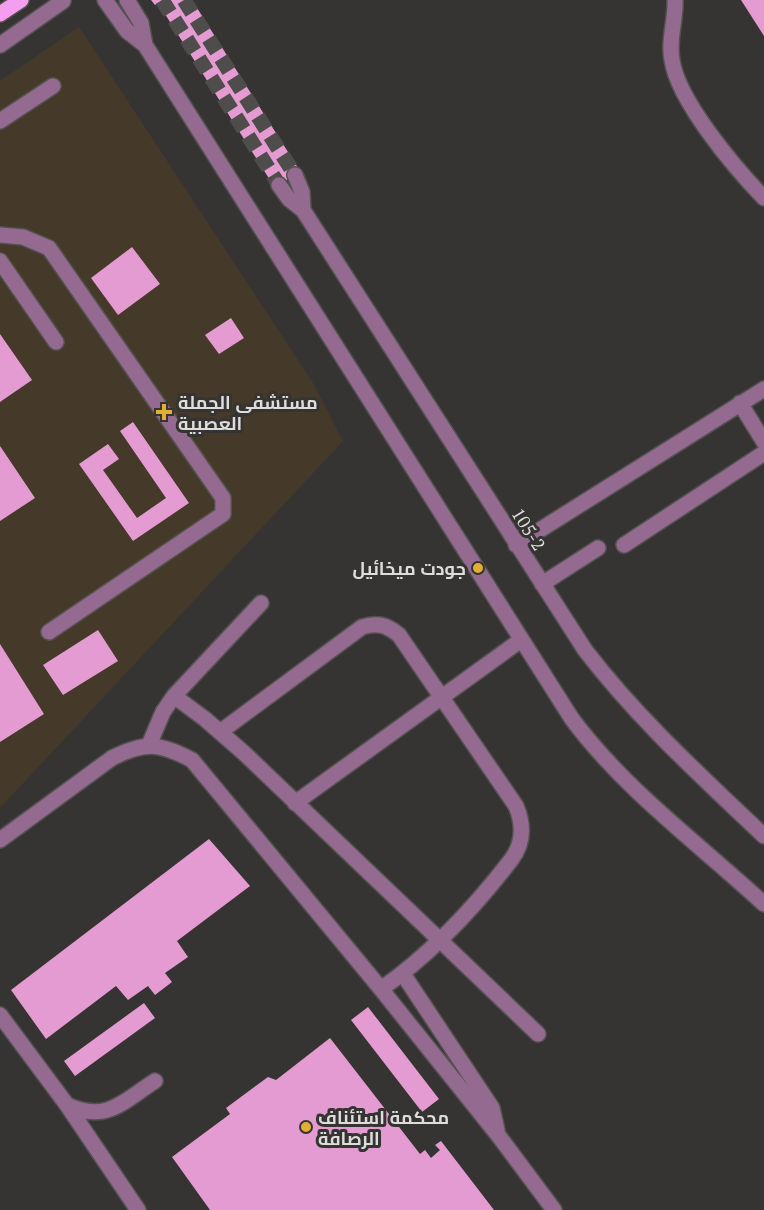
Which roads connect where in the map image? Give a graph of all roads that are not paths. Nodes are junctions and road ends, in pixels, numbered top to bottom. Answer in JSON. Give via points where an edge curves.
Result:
{"nodes":[{"id":1,"x":21,"y":0,"type":"edge"},
{"id":2,"x":105,"y":0,"type":"edge"},
{"id":3,"x":127,"y":0,"type":"edge"},
{"id":4,"x":675,"y":0,"type":"edge"},
{"id":5,"x":63,"y":1,"type":"edge"},
{"id":6,"x":0,"y":14,"type":"edge"},
{"id":7,"x":0,"y":45,"type":"edge"},
{"id":8,"x":145,"y":45,"type":"junction"},
{"id":9,"x":53,"y":86,"type":"dead end"},
{"id":10,"x":0,"y":120,"type":"edge"},
{"id":11,"x":295,"y":175,"type":"tunnel mouth"},
{"id":12,"x":279,"y":185,"type":"tunnel mouth"},
{"id":13,"x":764,"y":198,"type":"edge"},
{"id":14,"x":303,"y":210,"type":"junction"},
{"id":15,"x":0,"y":236,"type":"edge"},
{"id":16,"x":0,"y":261,"type":"edge"},
{"id":17,"x":56,"y":342,"type":"dead end"},
{"id":18,"x":764,"y":389,"type":"edge"},
{"id":19,"x":741,"y":403,"type":"junction"},
{"id":20,"x":764,"y":442,"type":"edge"},
{"id":21,"x":764,"y":453,"type":"edge"},
{"id":22,"x":516,"y":545,"type":"junction"},
{"id":23,"x":624,"y":545,"type":"dead end"},
{"id":24,"x":598,"y":548,"type":"dead end"},
{"id":25,"x":542,"y":584,"type":"junction"},
{"id":26,"x":261,"y":603,"type":"dead end"},
{"id":27,"x":49,"y":632,"type":"dead end"},
{"id":28,"x":521,"y":640,"type":"junction"},
{"id":29,"x":174,"y":696,"type":"junction"},
{"id":30,"x":442,"y":698,"type":"junction"},
{"id":31,"x":220,"y":732,"type":"junction"},
{"id":32,"x":149,"y":745,"type":"junction"},
{"id":33,"x":296,"y":803,"type":"junction"},
{"id":34,"x":764,"y":836,"type":"edge"},
{"id":35,"x":0,"y":840,"type":"edge"},
{"id":36,"x":764,"y":904,"type":"edge"},
{"id":37,"x":439,"y":941,"type":"junction"},
{"id":38,"x":403,"y":974,"type":"junction"},
{"id":39,"x":381,"y":989,"type":"junction"},
{"id":40,"x":0,"y":1015,"type":"edge"},
{"id":41,"x":538,"y":1034,"type":"dead end"},
{"id":42,"x":155,"y":1081,"type":"dead end"},
{"id":43,"x":68,"y":1105,"type":"junction"},
{"id":44,"x":498,"y":1135,"type":"junction"},
{"id":45,"x":138,"y":1210,"type":"edge"},
{"id":46,"x":554,"y":1210,"type":"edge"}],
"edges":[{"from":1,"to":6,"type":"main road"},
{"from":2,"to":8,"type":"street","via":[[127,31]]},
{"from":3,"to":8,"type":"street","via":[[141,23]]},
{"from":4,"to":13,"type":"street","via":[[671,58],[678,82],[718,143]]},
{"from":5,"to":7,"type":"street"},
{"from":8,"to":28,"type":"street"},
{"from":9,"to":10,"type":"street"},
{"from":11,"to":14,"type":"street","name":"105-2","via":[[302,192]]},
{"from":12,"to":14,"type":"street","name":"105-2"},
{"from":14,"to":22,"type":"street","name":"105-2"},
{"from":15,"to":27,"type":"street","via":[[23,237],[49,248],[223,498],[224,514]]},
{"from":16,"to":17,"type":"street"},
{"from":18,"to":19,"type":"street"},
{"from":19,"to":20,"type":"street"},
{"from":19,"to":22,"type":"street"},
{"from":21,"to":23,"type":"street"},
{"from":22,"to":25,"type":"street","name":"105-2"},
{"from":24,"to":25,"type":"street"},
{"from":25,"to":34,"type":"street","name":"105-2","via":[[585,650],[628,704]]},
{"from":26,"to":29,"type":"street"},
{"from":28,"to":30,"type":"street"},
{"from":28,"to":36,"type":"street","via":[[572,719],[610,766]]},
{"from":29,"to":31,"type":"street"},
{"from":29,"to":32,"type":"street"},
{"from":30,"to":31,"type":"street","via":[[399,635],[385,625],[369,625]]},
{"from":30,"to":33,"type":"street"},
{"from":30,"to":37,"type":"street","via":[[516,806],[522,834],[517,853],[493,884]]},
{"from":31,"to":33,"type":"street"},
{"from":32,"to":35,"type":"street","via":[[112,758]]},
{"from":32,"to":39,"type":"street","via":[[173,750],[192,760]]},
{"from":33,"to":37,"type":"street"},
{"from":37,"to":38,"type":"street"},
{"from":37,"to":41,"type":"street"},
{"from":38,"to":39,"type":"street"},
{"from":38,"to":44,"type":"street","via":[[492,1108]]},
{"from":39,"to":44,"type":"street"},
{"from":40,"to":43,"type":"street"},
{"from":42,"to":43,"type":"street","via":[[109,1111],[84,1112]]},
{"from":43,"to":45,"type":"street"},
{"from":44,"to":46,"type":"street"}]}
